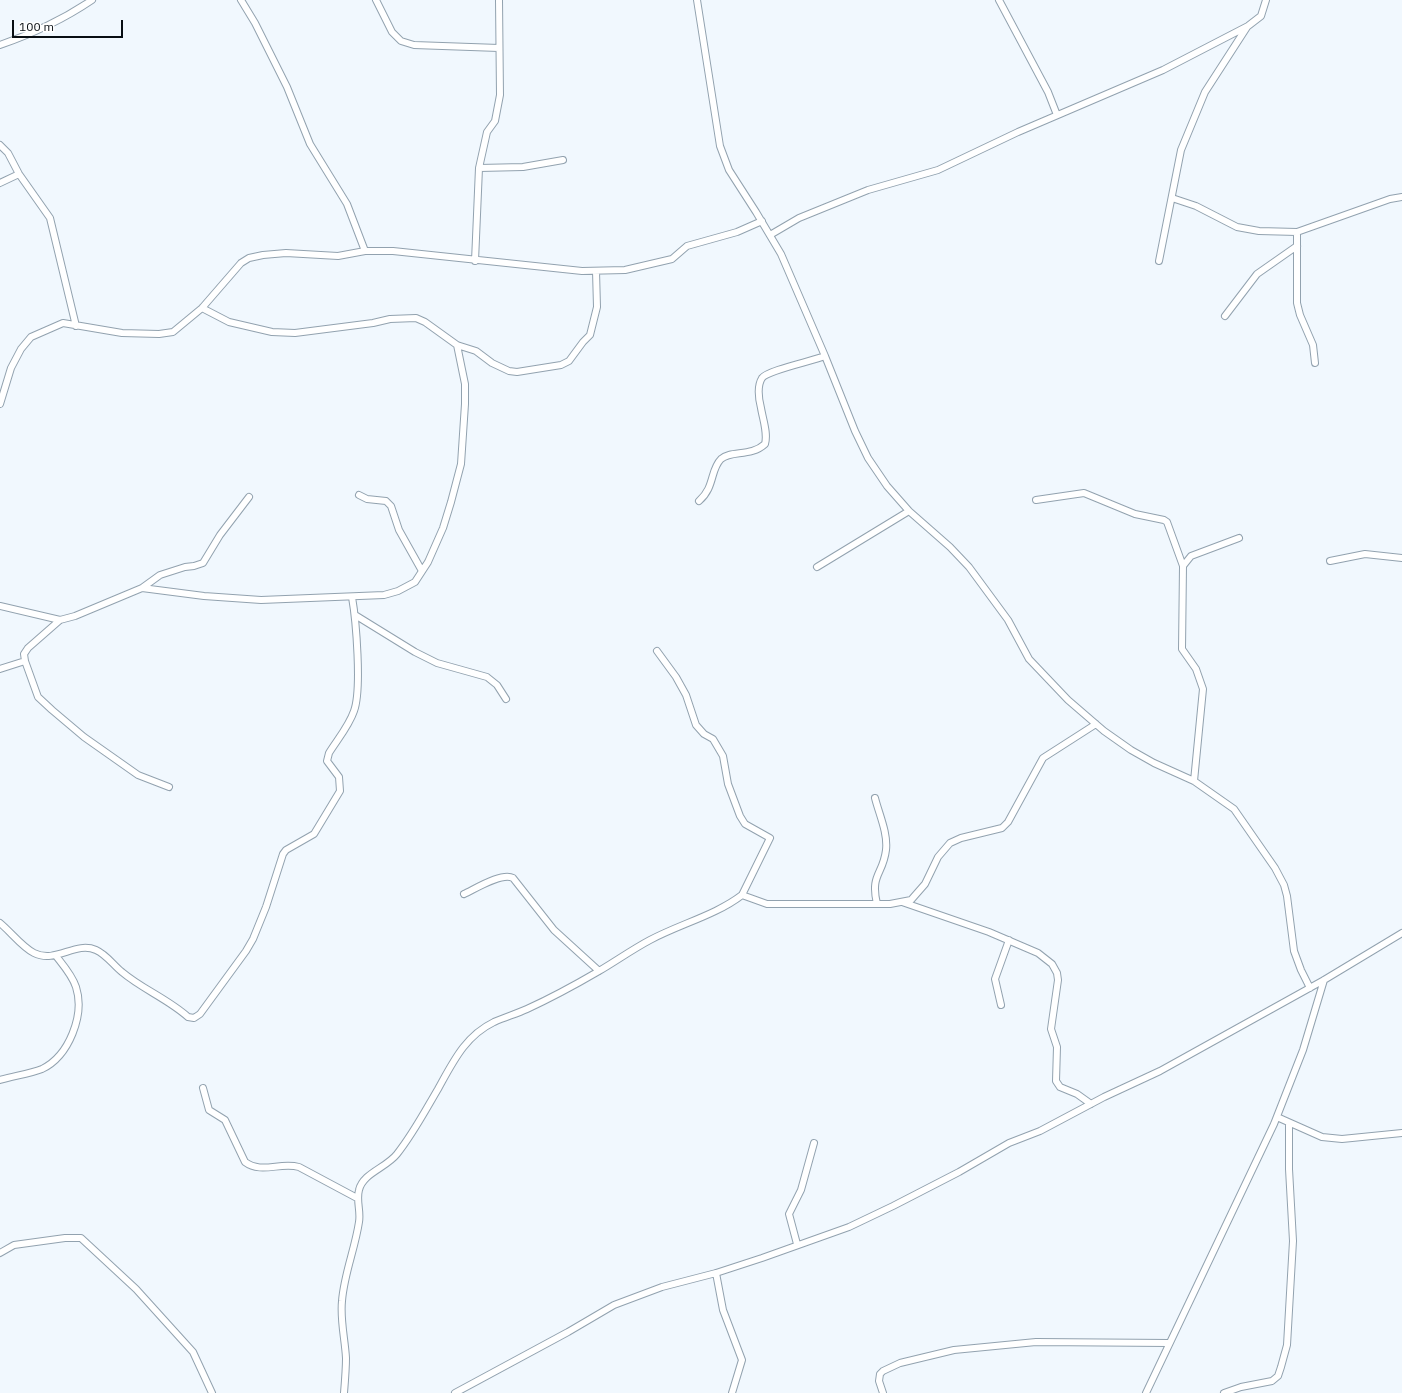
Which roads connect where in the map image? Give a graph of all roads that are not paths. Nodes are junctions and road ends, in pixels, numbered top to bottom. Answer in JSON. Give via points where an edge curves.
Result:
{"nodes":[{"id":1,"x":92,"y":0,"type":"edge"},
{"id":2,"x":241,"y":0,"type":"edge"},
{"id":3,"x":376,"y":0,"type":"edge"},
{"id":4,"x":499,"y":0,"type":"edge"},
{"id":5,"x":697,"y":0,"type":"edge"},
{"id":6,"x":999,"y":0,"type":"edge"},
{"id":7,"x":1266,"y":0,"type":"edge"},
{"id":8,"x":1248,"y":26,"type":"junction"},
{"id":9,"x":0,"y":45,"type":"edge"},
{"id":10,"x":499,"y":48,"type":"junction"},
{"id":11,"x":1057,"y":115,"type":"junction"},
{"id":12,"x":0,"y":145,"type":"edge"},
{"id":13,"x":563,"y":160,"type":"dead end"},
{"id":14,"x":480,"y":168,"type":"junction"},
{"id":15,"x":19,"y":174,"type":"junction"},
{"id":16,"x":0,"y":183,"type":"edge"},
{"id":17,"x":1402,"y":197,"type":"edge"},
{"id":18,"x":1172,"y":198,"type":"junction"},
{"id":19,"x":762,"y":221,"type":"junction"},
{"id":20,"x":1297,"y":232,"type":"junction"},
{"id":21,"x":770,"y":235,"type":"junction"},
{"id":22,"x":1297,"y":246,"type":"junction"},
{"id":23,"x":365,"y":251,"type":"junction"},
{"id":24,"x":475,"y":261,"type":"junction"},
{"id":25,"x":1159,"y":261,"type":"dead end"},
{"id":26,"x":596,"y":271,"type":"junction"},
{"id":27,"x":202,"y":308,"type":"junction"},
{"id":28,"x":1225,"y":316,"type":"dead end"},
{"id":29,"x":76,"y":326,"type":"junction"},
{"id":30,"x":457,"y":345,"type":"junction"},
{"id":31,"x":825,"y":356,"type":"junction"},
{"id":32,"x":1315,"y":363,"type":"dead end"},
{"id":33,"x":0,"y":404,"type":"edge"},
{"id":34,"x":359,"y":494,"type":"dead end"},
{"id":35,"x":249,"y":497,"type":"dead end"},
{"id":36,"x":1036,"y":500,"type":"dead end"},
{"id":37,"x":699,"y":501,"type":"dead end"},
{"id":38,"x":909,"y":511,"type":"junction"},
{"id":39,"x":1239,"y":538,"type":"dead end"},
{"id":40,"x":1402,"y":558,"type":"edge"},
{"id":41,"x":1330,"y":561,"type":"dead end"},
{"id":42,"x":1183,"y":566,"type":"junction"},
{"id":43,"x":817,"y":567,"type":"dead end"},
{"id":44,"x":422,"y":571,"type":"junction"},
{"id":45,"x":142,"y":588,"type":"junction"},
{"id":46,"x":352,"y":597,"type":"junction"},
{"id":47,"x":0,"y":606,"type":"edge"},
{"id":48,"x":355,"y":615,"type":"junction"},
{"id":49,"x":60,"y":620,"type":"junction"},
{"id":50,"x":657,"y":651,"type":"dead end"},
{"id":51,"x":25,"y":661,"type":"junction"},
{"id":52,"x":0,"y":669,"type":"edge"},
{"id":53,"x":506,"y":699,"type":"dead end"},
{"id":54,"x":1096,"y":724,"type":"junction"},
{"id":55,"x":1194,"y":780,"type":"junction"},
{"id":56,"x":169,"y":787,"type":"dead end"},
{"id":57,"x":875,"y":798,"type":"dead end"},
{"id":58,"x":464,"y":894,"type":"dead end"},
{"id":59,"x":742,"y":895,"type":"junction"},
{"id":60,"x":902,"y":902,"type":"junction"},
{"id":61,"x":878,"y":904,"type":"junction"},
{"id":62,"x":0,"y":923,"type":"edge"},
{"id":63,"x":1402,"y":933,"type":"edge"},
{"id":64,"x":1009,"y":940,"type":"junction"},
{"id":65,"x":56,"y":956,"type":"junction"},
{"id":66,"x":599,"y":971,"type":"junction"},
{"id":67,"x":1324,"y":980,"type":"junction"},
{"id":68,"x":1310,"y":988,"type":"junction"},
{"id":69,"x":1001,"y":1005,"type":"dead end"},
{"id":70,"x":0,"y":1080,"type":"edge"},
{"id":71,"x":203,"y":1088,"type":"dead end"},
{"id":72,"x":1091,"y":1104,"type":"junction"},
{"id":73,"x":1277,"y":1117,"type":"junction"},
{"id":74,"x":1289,"y":1124,"type":"junction"},
{"id":75,"x":1402,"y":1133,"type":"edge"},
{"id":76,"x":814,"y":1143,"type":"dead end"},
{"id":77,"x":357,"y":1198,"type":"junction"},
{"id":78,"x":797,"y":1244,"type":"junction"},
{"id":79,"x":0,"y":1253,"type":"edge"},
{"id":80,"x":716,"y":1273,"type":"junction"},
{"id":81,"x":1169,"y":1343,"type":"junction"},
{"id":82,"x":212,"y":1393,"type":"edge"},
{"id":83,"x":344,"y":1393,"type":"edge"},
{"id":84,"x":455,"y":1393,"type":"edge"},
{"id":85,"x":732,"y":1393,"type":"edge"},
{"id":86,"x":882,"y":1393,"type":"edge"},
{"id":87,"x":1146,"y":1393,"type":"edge"},
{"id":88,"x":1224,"y":1393,"type":"edge"}],
"edges":[{"from":1,"to":9,"type":"street","via":[[57,21]]},
{"from":2,"to":23,"type":"street","via":[[287,87],[310,144],[347,204]]},
{"from":3,"to":10,"type":"street","via":[[392,32],[401,41],[414,45]]},
{"from":4,"to":10,"type":"street"},
{"from":5,"to":19,"type":"street","via":[[720,146],[728,170]]},
{"from":6,"to":11,"type":"street","via":[[1045,86]]},
{"from":7,"to":8,"type":"street","via":[[1260,16]]},
{"from":8,"to":11,"type":"street","via":[[1163,70]]},
{"from":8,"to":18,"type":"street","via":[[1216,73],[1196,111],[1181,150]]},
{"from":10,"to":14,"type":"street","via":[[498,110],[493,125],[487,132]]},
{"from":11,"to":21,"type":"street","via":[[938,170],[892,182],[841,200],[799,218]]},
{"from":12,"to":15,"type":"street"},
{"from":13,"to":14,"type":"street","via":[[523,167]]},
{"from":14,"to":24,"type":"street"},
{"from":15,"to":16,"type":"street"},
{"from":15,"to":29,"type":"street","via":[[50,218]]},
{"from":17,"to":20,"type":"street"},
{"from":18,"to":20,"type":"street","via":[[1196,206],[1237,226],[1259,231]]},
{"from":18,"to":25,"type":"street"},
{"from":19,"to":21,"type":"street"},
{"from":19,"to":26,"type":"street","via":[[736,232],[687,246],[672,259],[625,270]]},
{"from":20,"to":22,"type":"street"},
{"from":21,"to":31,"type":"street","via":[[781,254]]},
{"from":22,"to":28,"type":"street","via":[[1257,274]]},
{"from":22,"to":32,"type":"street","via":[[1297,303],[1313,345]]},
{"from":23,"to":24,"type":"street","via":[[393,251]]},
{"from":23,"to":27,"type":"street","via":[[338,256],[286,253],[249,258],[241,263]]},
{"from":24,"to":26,"type":"street"},
{"from":26,"to":30,"type":"street","via":[[597,307],[590,335],[569,361],[561,365],[509,371],[482,357],[476,351]]},
{"from":27,"to":29,"type":"street","via":[[173,332],[159,334],[122,333]]},
{"from":27,"to":30,"type":"street","via":[[229,322],[272,332],[295,333],[373,324],[390,319],[416,318]]},
{"from":29,"to":33,"type":"street","via":[[63,323],[31,337],[11,368]]},
{"from":30,"to":44,"type":"street","via":[[465,384],[460,464],[443,528]]},
{"from":31,"to":37,"type":"street","via":[[777,369],[763,376],[759,398],[767,437],[765,444],[753,452],[720,460],[710,488]]},
{"from":31,"to":38,"type":"street","via":[[868,458],[887,486]]},
{"from":34,"to":44,"type":"street","via":[[367,499],[386,501]]},
{"from":35,"to":45,"type":"street","via":[[220,535],[203,563],[160,575]]},
{"from":36,"to":42,"type":"street","via":[[1084,492],[1135,514],[1164,520],[1167,522]]},
{"from":38,"to":43,"type":"street"},
{"from":38,"to":54,"type":"street","via":[[970,567],[1008,620],[1029,659],[1068,700]]},
{"from":39,"to":42,"type":"street","via":[[1191,556]]},
{"from":40,"to":41,"type":"street","via":[[1365,554]]},
{"from":42,"to":55,"type":"street","via":[[1182,649],[1196,669],[1203,689]]},
{"from":44,"to":46,"type":"street","via":[[415,582],[398,590],[384,595]]},
{"from":45,"to":46,"type":"street","via":[[261,600]]},
{"from":45,"to":49,"type":"street"},
{"from":46,"to":48,"type":"street"},
{"from":47,"to":49,"type":"street"},
{"from":48,"to":53,"type":"street","via":[[432,660],[487,677],[497,685]]},
{"from":48,"to":65,"type":"street","via":[[355,708],[327,761],[339,777],[340,791],[314,834],[284,852],[253,939],[200,1014],[194,1018],[188,1016],[126,975],[97,950],[75,948]]},
{"from":49,"to":51,"type":"street","via":[[28,648],[24,654]]},
{"from":50,"to":59,"type":"street","via":[[686,695],[696,725],[713,739],[723,756],[728,784],[744,824],[770,838]]},
{"from":51,"to":52,"type":"street"},
{"from":51,"to":56,"type":"street","via":[[38,697],[52,710],[84,737],[138,774]]},
{"from":54,"to":55,"type":"street","via":[[1131,750]]},
{"from":54,"to":60,"type":"street","via":[[1044,758],[1008,822],[1002,828],[950,843],[938,857],[925,884],[910,900]]},
{"from":55,"to":68,"type":"street","via":[[1234,809],[1275,868],[1287,896],[1294,951]]},
{"from":57,"to":61,"type":"street","via":[[887,848],[885,860],[874,882]]},
{"from":58,"to":66,"type":"street","via":[[501,877],[513,878],[554,930]]},
{"from":59,"to":61,"type":"street","via":[[767,904]]},
{"from":59,"to":66,"type":"street","via":[[726,907],[714,910],[650,940]]},
{"from":60,"to":61,"type":"street"},
{"from":60,"to":64,"type":"street"},
{"from":62,"to":65,"type":"street","via":[[35,953]]},
{"from":63,"to":67,"type":"street"},
{"from":64,"to":69,"type":"street","via":[[995,979]]},
{"from":64,"to":72,"type":"street","via":[[1038,953],[1052,964],[1058,973],[1051,1029],[1057,1047],[1056,1081],[1060,1087],[1077,1094]]},
{"from":65,"to":70,"type":"street","via":[[76,987],[78,1004],[75,1026],[68,1043],[59,1056],[41,1069]]},
{"from":66,"to":77,"type":"street","via":[[478,1032],[452,1062],[396,1156],[363,1182]]},
{"from":67,"to":68,"type":"street"},
{"from":67,"to":73,"type":"street","via":[[1303,1050]]},
{"from":68,"to":72,"type":"street","via":[[1150,1076]]},
{"from":71,"to":77,"type":"street","via":[[209,1110],[225,1120],[244,1162],[262,1168],[290,1165],[298,1167]]},
{"from":72,"to":78,"type":"street","via":[[1040,1131],[1010,1143],[880,1212]]},
{"from":73,"to":74,"type":"street"},
{"from":73,"to":81,"type":"street"},
{"from":74,"to":75,"type":"street","via":[[1322,1137],[1342,1139]]},
{"from":74,"to":88,"type":"street","via":[[1293,1241],[1287,1345],[1282,1367],[1272,1381]]},
{"from":76,"to":78,"type":"street","via":[[801,1190],[789,1214]]},
{"from":77,"to":83,"type":"street","via":[[360,1219],[346,1272],[341,1315],[346,1357]]},
{"from":78,"to":80,"type":"street"},
{"from":79,"to":82,"type":"street","via":[[14,1245],[81,1238],[136,1289],[193,1352]]},
{"from":80,"to":84,"type":"street","via":[[662,1287],[614,1305]]},
{"from":80,"to":85,"type":"street","via":[[723,1310],[742,1360]]},
{"from":81,"to":86,"type":"street","via":[[1036,1342],[954,1350],[900,1363],[883,1371],[879,1381]]},
{"from":81,"to":87,"type":"street"}]}
